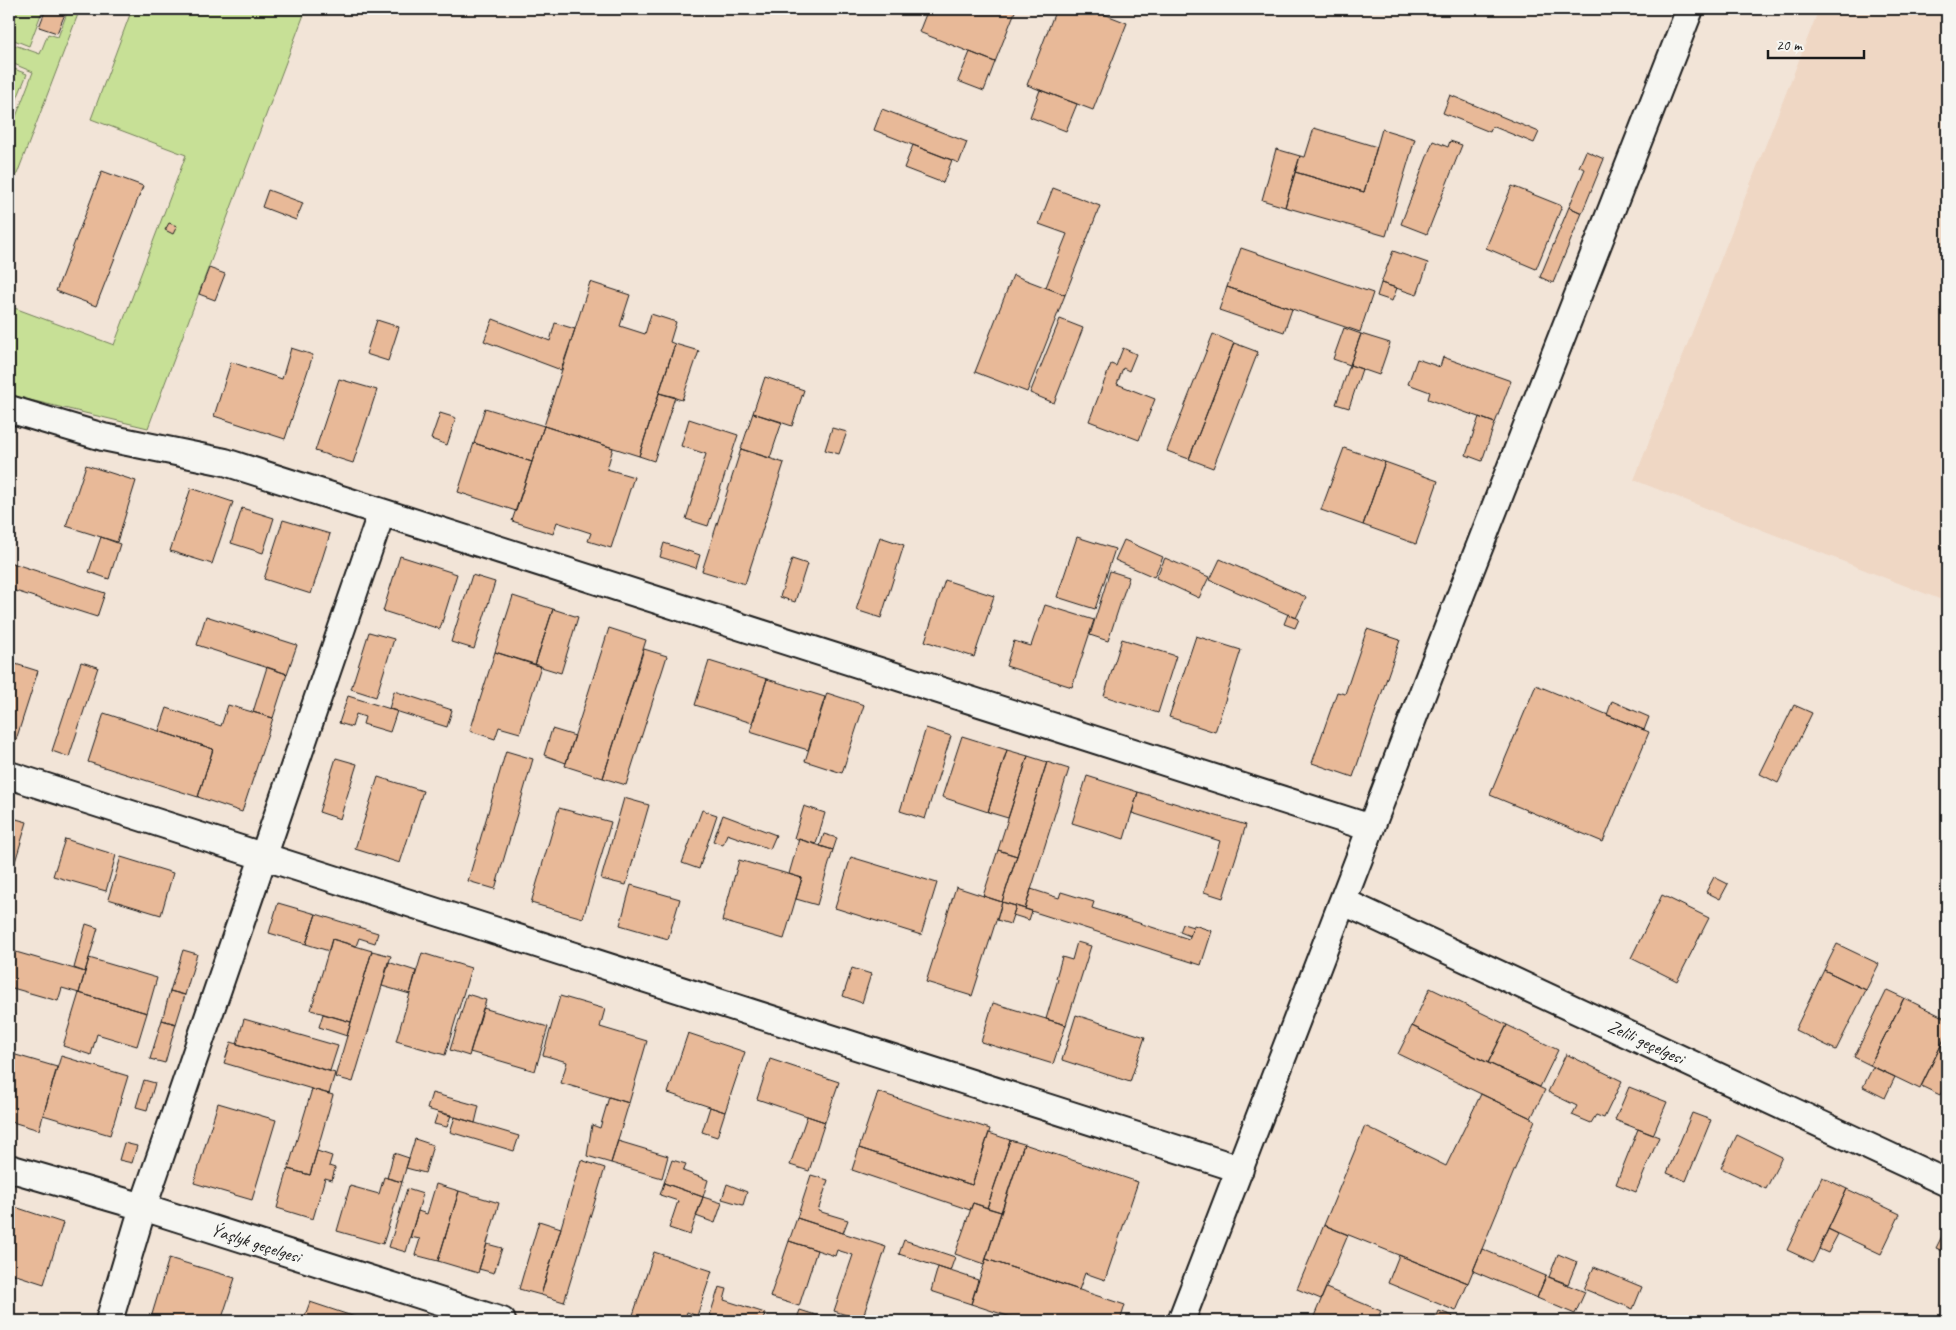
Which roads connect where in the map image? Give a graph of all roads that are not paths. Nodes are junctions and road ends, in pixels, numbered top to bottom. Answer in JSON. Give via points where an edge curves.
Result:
{"nodes":[{"id":1,"x":1690,"y":9,"type":"edge"},
{"id":2,"x":9,"y":409,"type":"edge"},
{"id":3,"x":382,"y":514,"type":"junction"},
{"id":4,"x":9,"y":775,"type":"edge"},
{"id":5,"x":1372,"y":828,"type":"junction"},
{"id":6,"x":263,"y":857,"type":"junction"},
{"id":7,"x":1344,"y":902,"type":"junction"},
{"id":8,"x":9,"y":1168,"type":"edge"},
{"id":9,"x":1240,"y":1169,"type":"junction"},
{"id":10,"x":1947,"y":1183,"type":"edge"},
{"id":11,"x":144,"y":1208,"type":"junction"},
{"id":12,"x":109,"y":1321,"type":"edge"},
{"id":13,"x":502,"y":1321,"type":"edge"},
{"id":14,"x":1181,"y":1321,"type":"edge"}],
"edges":[{"from":1,"to":5,"type":"street"},
{"from":2,"to":3,"type":"street","via":[[103,437],[225,462]]},
{"from":3,"to":5,"type":"street"},
{"from":3,"to":6,"type":"street"},
{"from":4,"to":6,"type":"street"},
{"from":5,"to":7,"type":"street"},
{"from":6,"to":9,"type":"street"},
{"from":6,"to":11,"type":"street"},
{"from":7,"to":9,"type":"street"},
{"from":7,"to":10,"type":"street","name":"Zelili geçelgesi"},
{"from":8,"to":11,"type":"street","name":"Ýaşlyk geçelgesi"},
{"from":9,"to":14,"type":"street"},
{"from":11,"to":12,"type":"street"},
{"from":11,"to":13,"type":"street","name":"Ýaşlyk geçelgesi"}]}
